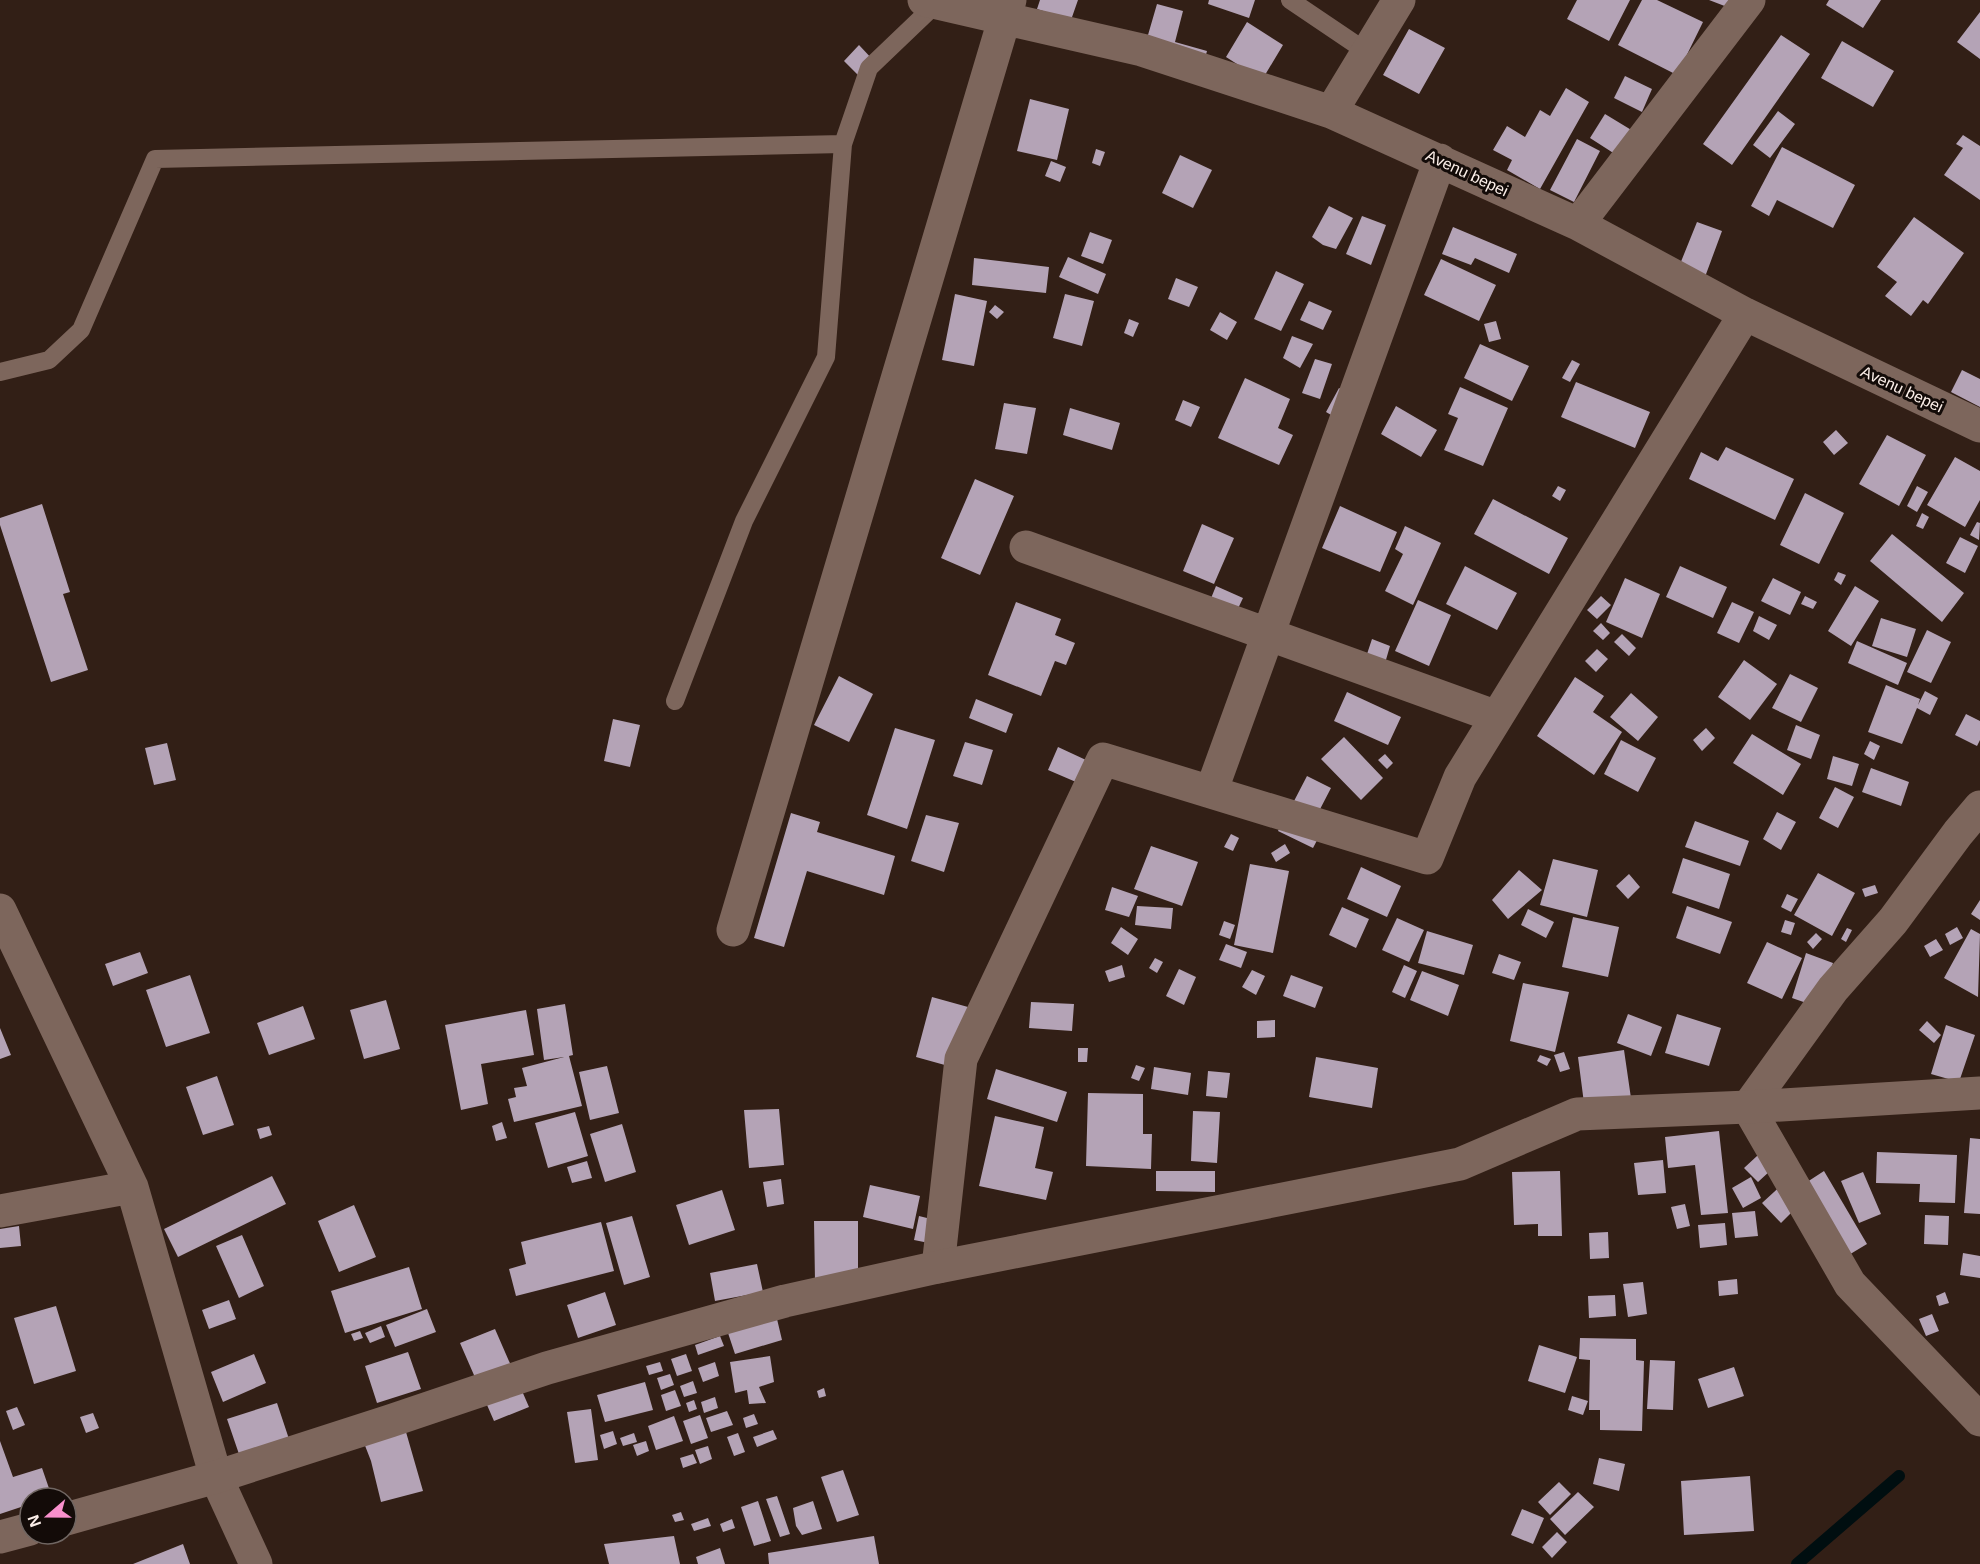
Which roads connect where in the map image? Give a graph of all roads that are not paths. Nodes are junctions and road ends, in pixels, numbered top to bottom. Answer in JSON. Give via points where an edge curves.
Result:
{"nodes":[{"id":1,"x":1290,"y":0,"type":"edge"},
{"id":2,"x":1399,"y":0,"type":"edge"},
{"id":3,"x":1749,"y":0,"type":"edge"},
{"id":4,"x":931,"y":2,"type":"edge"},
{"id":5,"x":1008,"y":10,"type":"edge"},
{"id":6,"x":1367,"y":52,"type":"junction"},
{"id":7,"x":1331,"y":112,"type":"junction"},
{"id":8,"x":843,"y":144,"type":"junction"},
{"id":9,"x":1440,"y":160,"type":"junction"},
{"id":10,"x":1578,"y":224,"type":"junction"},
{"id":11,"x":1745,"y":314,"type":"junction"},
{"id":12,"x":0,"y":372,"type":"edge"},
{"id":13,"x":1980,"y":426,"type":"edge"},
{"id":14,"x":1026,"y":547,"type":"dead end"},
{"id":15,"x":1268,"y":634,"type":"junction"},
{"id":16,"x":675,"y":700,"type":"dead end"},
{"id":17,"x":1497,"y":717,"type":"junction"},
{"id":18,"x":1211,"y":792,"type":"junction"},
{"id":19,"x":1980,"y":807,"type":"edge"},
{"id":20,"x":0,"y":909,"type":"edge"},
{"id":21,"x":733,"y":930,"type":"dead end"},
{"id":22,"x":1980,"y":1093,"type":"edge"},
{"id":23,"x":1748,"y":1107,"type":"junction"},
{"id":24,"x":132,"y":1187,"type":"junction"},
{"id":25,"x":0,"y":1211,"type":"edge"},
{"id":26,"x":938,"y":1267,"type":"junction"},
{"id":27,"x":1980,"y":1420,"type":"edge"},
{"id":28,"x":216,"y":1477,"type":"junction"},
{"id":29,"x":78,"y":1516,"type":"edge"},
{"id":30,"x":18,"y":1532,"type":"edge"},
{"id":31,"x":0,"y":1537,"type":"edge"},
{"id":32,"x":256,"y":1564,"type":"edge"}],
"edges":[{"from":1,"to":6,"type":"lane"},
{"from":2,"to":6,"type":"street"},
{"from":3,"to":10,"type":"street"},
{"from":4,"to":5,"type":"street","name":"Avenu bepei"},
{"from":4,"to":8,"type":"lane","via":[[869,68]]},
{"from":5,"to":7,"type":"street","name":"Avenu bepei"},
{"from":5,"to":21,"type":"street"},
{"from":6,"to":7,"type":"street"},
{"from":7,"to":9,"type":"street","name":"Avenu bepei"},
{"from":8,"to":12,"type":"lane","via":[[155,159],[81,330],[49,360]]},
{"from":8,"to":16,"type":"lane","via":[[826,357],[744,521]]},
{"from":9,"to":10,"type":"street","name":"Avenu bepei"},
{"from":9,"to":15,"type":"street"},
{"from":10,"to":11,"type":"street","name":"Avenu bepei"},
{"from":11,"to":13,"type":"street","name":"Avenu bepei"},
{"from":11,"to":17,"type":"street"},
{"from":14,"to":15,"type":"street"},
{"from":15,"to":17,"type":"street"},
{"from":15,"to":18,"type":"street"},
{"from":17,"to":18,"type":"street","via":[[1460,777],[1427,858]]},
{"from":18,"to":26,"type":"street","via":[[1103,759],[961,1059]]},
{"from":19,"to":23,"type":"street","via":[[1893,921],[1833,989]]},
{"from":20,"to":24,"type":"street"},
{"from":22,"to":23,"type":"street"},
{"from":23,"to":26,"type":"street","via":[[1576,1114],[1460,1164]]},
{"from":23,"to":27,"type":"street","via":[[1850,1284]]},
{"from":24,"to":25,"type":"street"},
{"from":24,"to":28,"type":"street"},
{"from":26,"to":28,"type":"street","via":[[785,1302],[547,1368]]},
{"from":28,"to":29,"type":"street"},
{"from":28,"to":32,"type":"street"},
{"from":30,"to":31,"type":"street"}]}
